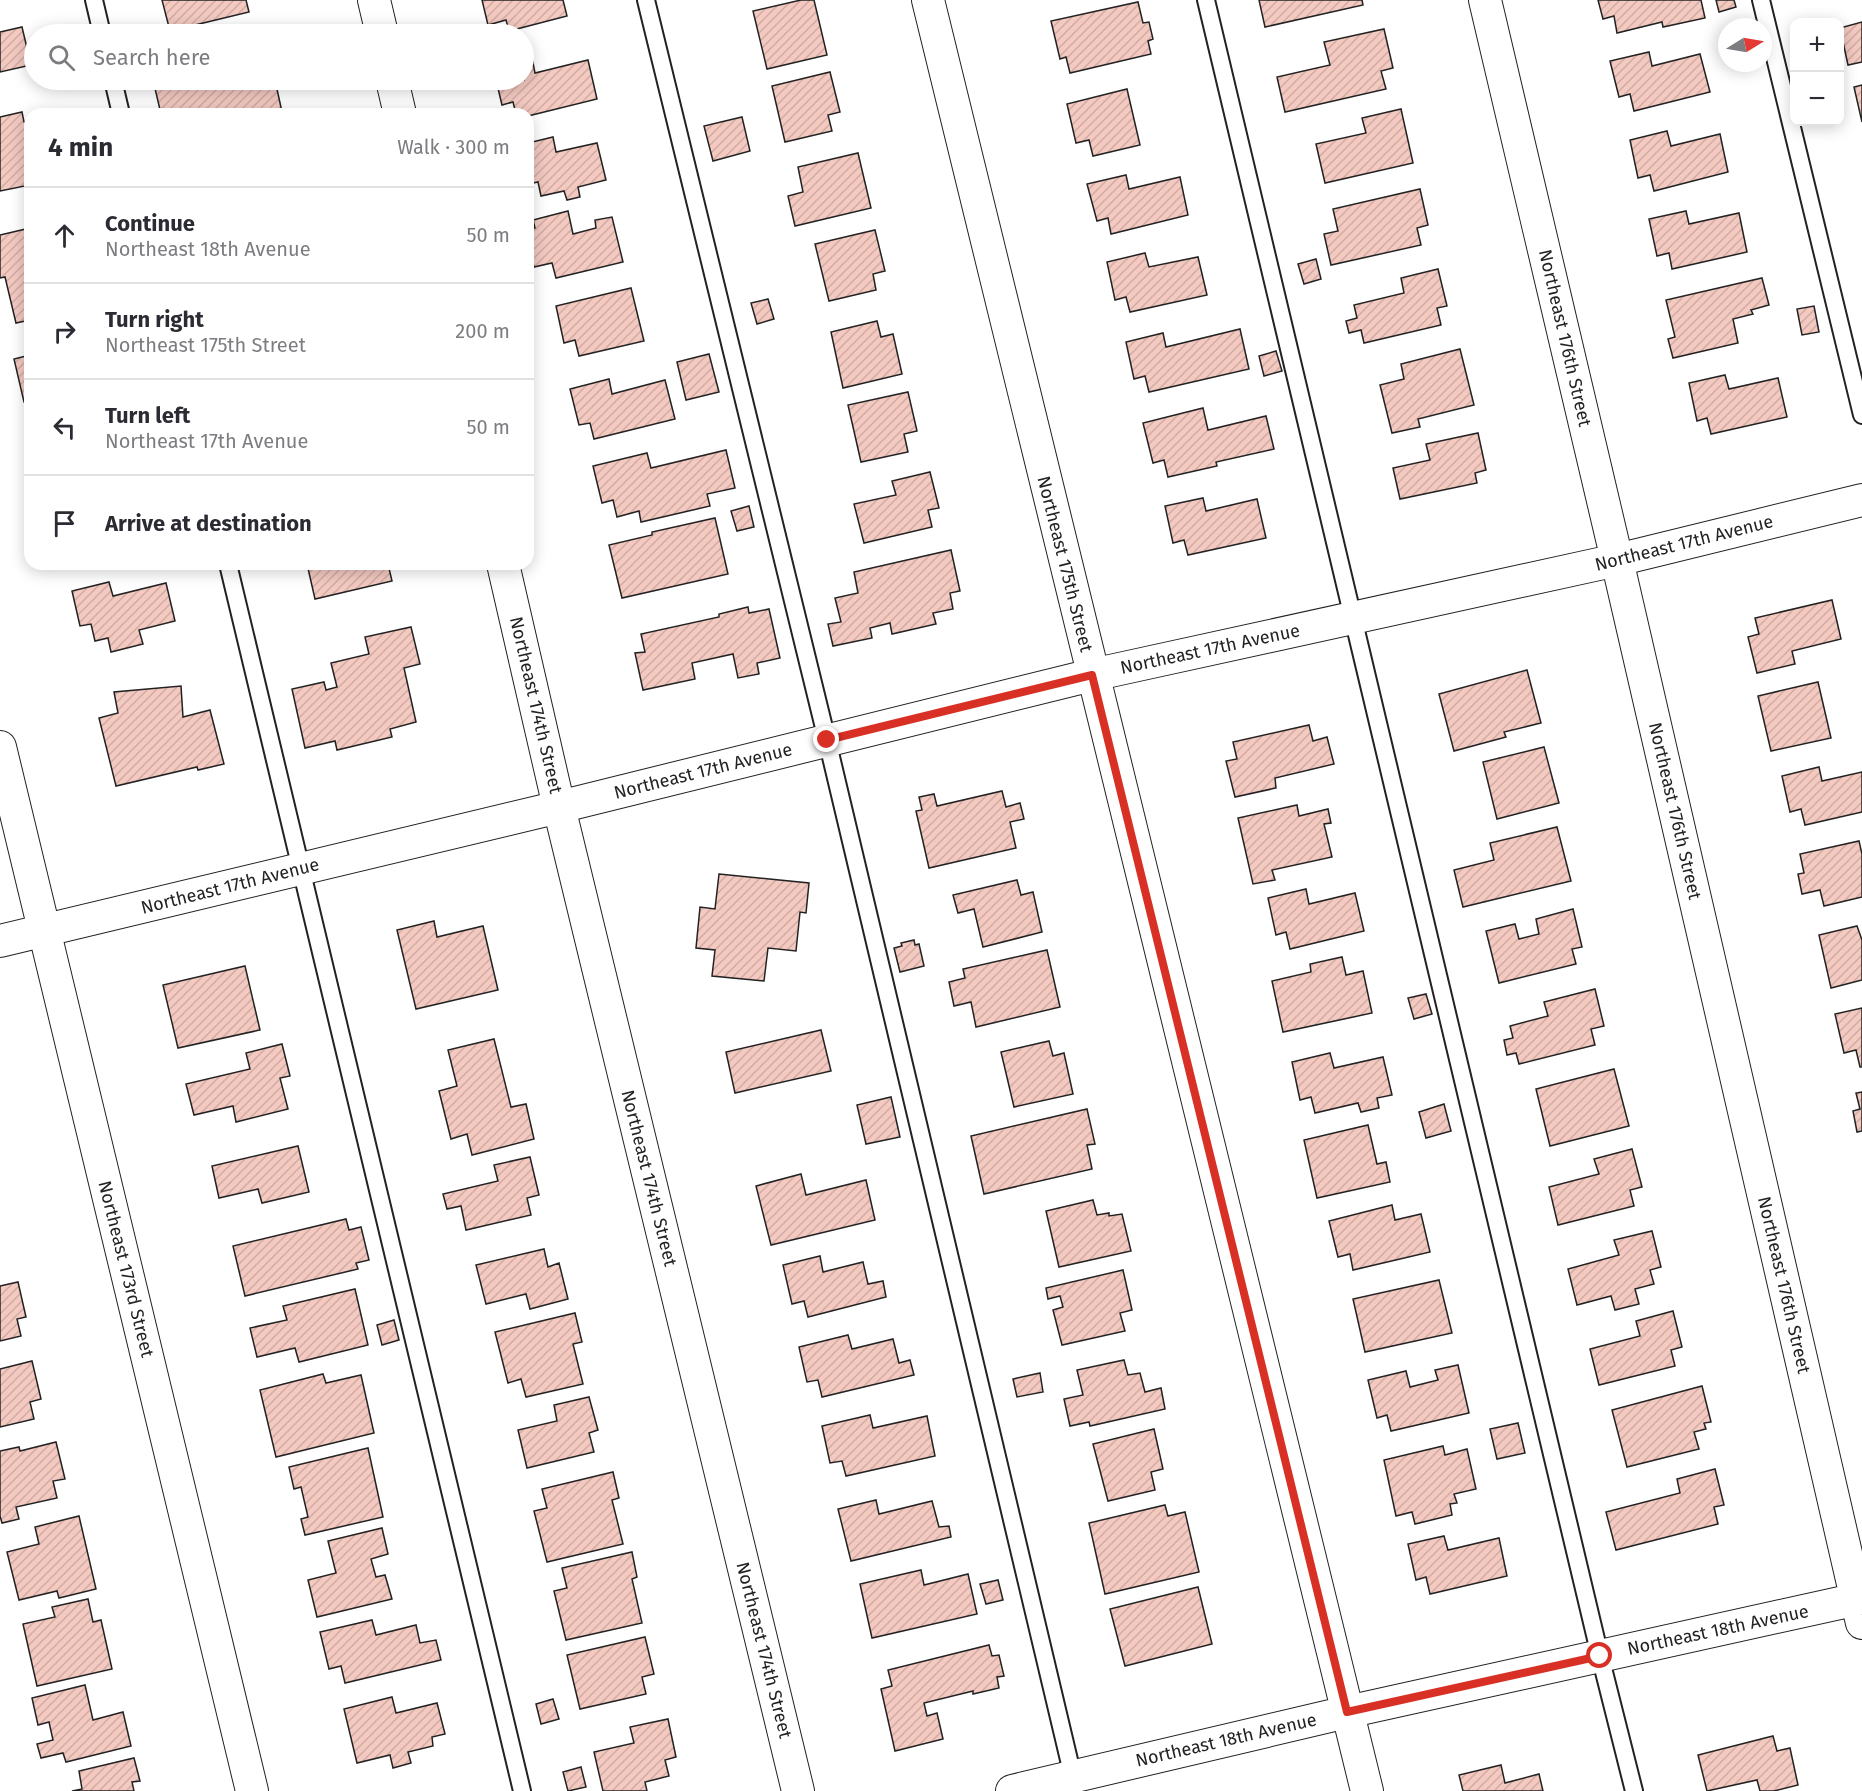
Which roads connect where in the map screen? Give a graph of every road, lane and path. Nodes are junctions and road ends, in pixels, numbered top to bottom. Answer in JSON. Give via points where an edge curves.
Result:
{"nodes":[{"id":1,"x":94,"y":0,"type":"edge"},
{"id":2,"x":374,"y":0,"type":"edge"},
{"id":3,"x":646,"y":0,"type":"edge"},
{"id":4,"x":928,"y":0,"type":"edge"},
{"id":5,"x":1206,"y":0,"type":"edge"},
{"id":6,"x":1485,"y":0,"type":"edge"},
{"id":7,"x":1761,"y":0,"type":"edge"},
{"id":8,"x":100,"y":24,"type":"edge"},
{"id":9,"x":380,"y":24,"type":"edge"},
{"id":10,"x":115,"y":90,"type":"edge"},
{"id":11,"x":394,"y":90,"type":"edge"},
{"id":12,"x":120,"y":108,"type":"edge"},
{"id":13,"x":399,"y":108,"type":"edge"},
{"id":14,"x":1862,"y":415,"type":"edge"},
{"id":15,"x":1862,"y":500,"type":"edge"},
{"id":16,"x":1617,"y":560,"type":"junction"},
{"id":17,"x":229,"y":570,"type":"edge"},
{"id":18,"x":504,"y":570,"type":"edge"},
{"id":19,"x":1353,"y":618,"type":"junction"},
{"id":20,"x":1092,"y":675,"type":"junction"},
{"id":21,"x":827,"y":740,"type":"junction"},
{"id":22,"x":0,"y":747,"type":"edge"},
{"id":23,"x":559,"y":807,"type":"junction"},
{"id":24,"x":301,"y":869,"type":"junction"},
{"id":25,"x":44,"y":931,"type":"junction"},
{"id":26,"x":0,"y":941,"type":"edge"},
{"id":27,"x":1860,"y":1607,"type":"edge"},
{"id":28,"x":1600,"y":1656,"type":"junction"},
{"id":29,"x":1347,"y":1712,"type":"junction"},
{"id":30,"x":1074,"y":1784,"type":"edge"},
{"id":31,"x":252,"y":1791,"type":"edge"},
{"id":32,"x":522,"y":1791,"type":"edge"},
{"id":33,"x":798,"y":1791,"type":"edge"},
{"id":34,"x":1012,"y":1791,"type":"edge"},
{"id":35,"x":1367,"y":1791,"type":"edge"},
{"id":36,"x":1634,"y":1791,"type":"edge"}],
"edges":[{"from":1,"to":8,"type":"lane"},
{"from":2,"to":9,"type":"street"},
{"from":3,"to":21,"type":"lane"},
{"from":4,"to":20,"type":"street","name":"Northeast 175th Street"},
{"from":5,"to":19,"type":"lane"},
{"from":6,"to":16,"type":"street","name":"Northeast 176th Street"},
{"from":7,"to":14,"type":"lane"},
{"from":10,"to":12,"type":"lane"},
{"from":11,"to":13,"type":"street"},
{"from":15,"to":16,"type":"street","name":"Northeast 17th Avenue"},
{"from":16,"to":19,"type":"street","name":"Northeast 17th Avenue"},
{"from":16,"to":27,"type":"street","name":"Northeast 176th Street"},
{"from":17,"to":24,"type":"lane"},
{"from":18,"to":23,"type":"street","name":"Northeast 174th Street"},
{"from":19,"to":20,"type":"street","name":"Northeast 17th Avenue"},
{"from":19,"to":28,"type":"lane"},
{"from":20,"to":21,"type":"street","name":"Northeast 17th Avenue"},
{"from":20,"to":29,"type":"street","name":"Northeast 175th Street"},
{"from":21,"to":23,"type":"street","name":"Northeast 17th Avenue"},
{"from":21,"to":30,"type":"lane"},
{"from":22,"to":25,"type":"street","name":"Northeast 173rd Street"},
{"from":23,"to":24,"type":"street","name":"Northeast 17th Avenue"},
{"from":23,"to":33,"type":"street","name":"Northeast 174th Street"},
{"from":24,"to":25,"type":"street","name":"Northeast 17th Avenue"},
{"from":24,"to":32,"type":"lane"},
{"from":25,"to":26,"type":"street","name":"Northeast 17th Avenue"},
{"from":25,"to":31,"type":"street","name":"Northeast 173rd Street"},
{"from":27,"to":28,"type":"street","name":"Northeast 18th Avenue"},
{"from":28,"to":29,"type":"street","name":"Northeast 18th Avenue"},
{"from":28,"to":36,"type":"lane"},
{"from":29,"to":30,"type":"street","name":"Northeast 18th Avenue"},
{"from":29,"to":35,"type":"street","name":"Northeast 175th Street"},
{"from":30,"to":34,"type":"street","name":"Northeast 18th Avenue"}]}
